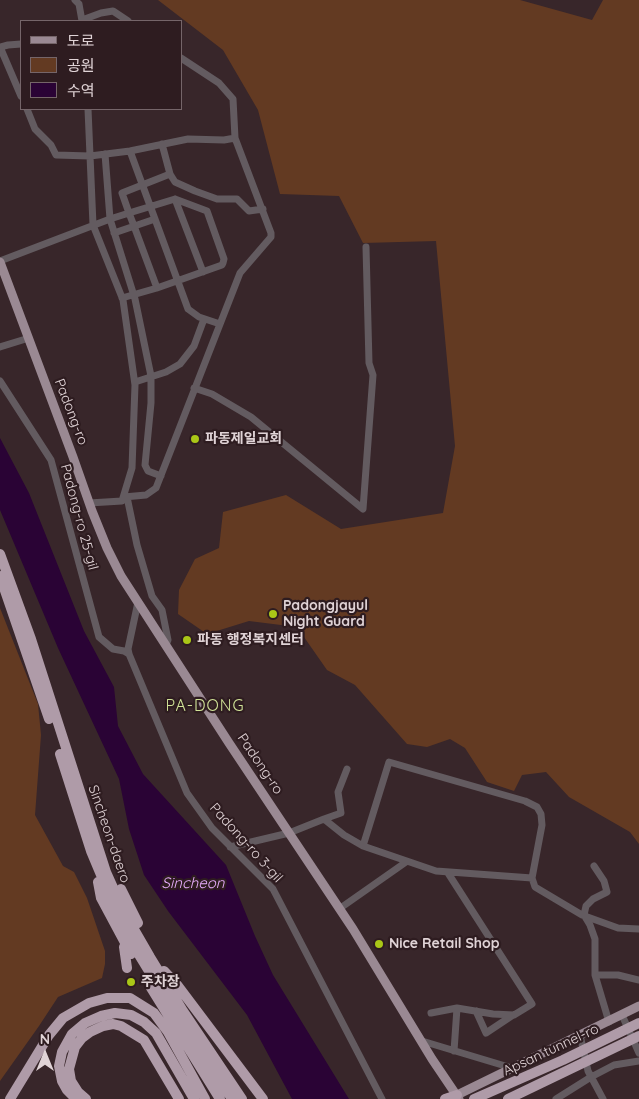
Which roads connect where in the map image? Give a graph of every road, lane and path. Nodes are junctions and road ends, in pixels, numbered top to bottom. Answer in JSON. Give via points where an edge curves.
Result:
{"nodes":[{"id":1,"x":75,"y":0,"type":"edge"},
{"id":2,"x":82,"y":20,"type":"edge"},
{"id":3,"x":84,"y":20,"type":"edge"},
{"id":4,"x":126,"y":20,"type":"edge"},
{"id":5,"x":20,"y":44,"type":"edge"},
{"id":6,"x":182,"y":59,"type":"edge"},
{"id":7,"x":20,"y":94,"type":"edge"},
{"id":8,"x":27,"y":110,"type":"edge"},
{"id":9,"x":88,"y":110,"type":"edge"},
{"id":10,"x":236,"y":138,"type":"junction"},
{"id":11,"x":162,"y":144,"type":"junction"},
{"id":12,"x":130,"y":150,"type":"junction"},
{"id":13,"x":105,"y":154,"type":"junction"},
{"id":14,"x":90,"y":156,"type":"junction"},
{"id":15,"x":170,"y":174,"type":"junction"},
{"id":16,"x":142,"y":184,"type":"junction"},
{"id":17,"x":175,"y":199,"type":"junction"},
{"id":18,"x":151,"y":206,"type":"junction"},
{"id":19,"x":263,"y":209,"type":"junction"},
{"id":20,"x":129,"y":213,"type":"junction"},
{"id":21,"x":110,"y":219,"type":"junction"},
{"id":22,"x":155,"y":219,"type":"junction"},
{"id":23,"x":94,"y":226,"type":"junction"},
{"id":24,"x":134,"y":226,"type":"junction"},
{"id":25,"x":114,"y":233,"type":"junction"},
{"id":26,"x":366,"y":246,"type":"dead end"},
{"id":27,"x":0,"y":261,"type":"edge"},
{"id":28,"x":203,"y":272,"type":"junction"},
{"id":29,"x":178,"y":282,"type":"junction"},
{"id":30,"x":158,"y":288,"type":"junction"},
{"id":31,"x":134,"y":295,"type":"junction"},
{"id":32,"x":122,"y":298,"type":"junction"},
{"id":33,"x":204,"y":319,"type":"junction"},
{"id":34,"x":220,"y":324,"type":"junction"},
{"id":35,"x":29,"y":338,"type":"junction"},
{"id":36,"x":0,"y":347,"type":"edge"},
{"id":37,"x":151,"y":376,"type":"junction"},
{"id":38,"x":0,"y":381,"type":"edge"},
{"id":39,"x":135,"y":382,"type":"junction"},
{"id":40,"x":194,"y":388,"type":"junction"},
{"id":41,"x":161,"y":476,"type":"junction"},
{"id":42,"x":125,"y":497,"type":"junction"},
{"id":43,"x":89,"y":503,"type":"junction"},
{"id":44,"x":0,"y":554,"type":"edge"},
{"id":45,"x":0,"y":576,"type":"edge"},
{"id":46,"x":138,"y":602,"type":"junction"},
{"id":47,"x":166,"y":645,"type":"junction"},
{"id":48,"x":129,"y":654,"type":"junction"},
{"id":49,"x":52,"y":716,"type":"junction"},
{"id":50,"x":347,"y":769,"type":"dead end"},
{"id":51,"x":324,"y":819,"type":"junction"},
{"id":52,"x":88,"y":820,"type":"junction"},
{"id":53,"x":289,"y":832,"type":"junction"},
{"id":54,"x":363,"y":846,"type":"junction"},
{"id":55,"x":230,"y":847,"type":"junction"},
{"id":56,"x":90,"y":851,"type":"junction"},
{"id":57,"x":406,"y":862,"type":"junction"},
{"id":58,"x":594,"y":866,"type":"dead end"},
{"id":59,"x":448,"y":873,"type":"junction"},
{"id":60,"x":532,"y":878,"type":"junction"},
{"id":61,"x":339,"y":909,"type":"junction"},
{"id":62,"x":584,"y":915,"type":"junction"},
{"id":63,"x":639,"y":930,"type":"edge"},
{"id":64,"x":121,"y":939,"type":"junction"},
{"id":65,"x":127,"y":968,"type":"dead end"},
{"id":66,"x":163,"y":970,"type":"junction"},
{"id":67,"x":595,"y":975,"type":"junction"},
{"id":68,"x":639,"y":980,"type":"edge"},
{"id":69,"x":148,"y":997,"type":"dead end"},
{"id":70,"x":639,"y":1006,"type":"edge"},
{"id":71,"x":457,"y":1008,"type":"junction"},
{"id":72,"x":476,"y":1011,"type":"junction"},
{"id":73,"x":431,"y":1013,"type":"dead end"},
{"id":74,"x":514,"y":1015,"type":"junction"},
{"id":75,"x":168,"y":1016,"type":"junction"},
{"id":76,"x":609,"y":1022,"type":"junction"},
{"id":77,"x":639,"y":1023,"type":"edge"},
{"id":78,"x":580,"y":1035,"type":"junction"},
{"id":79,"x":639,"y":1036,"type":"edge"},
{"id":80,"x":422,"y":1041,"type":"junction"},
{"id":81,"x":454,"y":1051,"type":"junction"},
{"id":82,"x":639,"y":1054,"type":"edge"},
{"id":83,"x":639,"y":1061,"type":"edge"},
{"id":84,"x":512,"y":1068,"type":"junction"},
{"id":85,"x":591,"y":1077,"type":"junction"},
{"id":86,"x":458,"y":1097,"type":"edge"},
{"id":87,"x":10,"y":1099,"type":"edge"},
{"id":88,"x":76,"y":1099,"type":"edge"},
{"id":89,"x":86,"y":1099,"type":"edge"},
{"id":90,"x":179,"y":1099,"type":"edge"},
{"id":91,"x":194,"y":1099,"type":"edge"},
{"id":92,"x":205,"y":1099,"type":"edge"},
{"id":93,"x":220,"y":1099,"type":"edge"},
{"id":94,"x":232,"y":1099,"type":"edge"},
{"id":95,"x":242,"y":1099,"type":"edge"},
{"id":96,"x":249,"y":1099,"type":"edge"},
{"id":97,"x":263,"y":1099,"type":"edge"},
{"id":98,"x":382,"y":1099,"type":"edge"},
{"id":99,"x":445,"y":1099,"type":"edge"},
{"id":100,"x":474,"y":1099,"type":"edge"},
{"id":101,"x":508,"y":1099,"type":"edge"},
{"id":102,"x":556,"y":1099,"type":"edge"},
{"id":103,"x":603,"y":1099,"type":"edge"}],
"edges":[{"from":1,"to":2,"type":"street"},
{"from":3,"to":4,"type":"street","via":[[113,11]]},
{"from":5,"to":7,"type":"street","via":[[0,47]]},
{"from":6,"to":10,"type":"street","via":[[219,83],[233,99]]},
{"from":8,"to":14,"type":"street","via":[[35,129],[56,155]]},
{"from":9,"to":14,"type":"street"},
{"from":10,"to":11,"type":"street","via":[[188,139]]},
{"from":10,"to":19,"type":"street"},
{"from":11,"to":12,"type":"street"},
{"from":11,"to":15,"type":"street"},
{"from":12,"to":13,"type":"street"},
{"from":12,"to":16,"type":"street"},
{"from":13,"to":14,"type":"street"},
{"from":13,"to":21,"type":"street"},
{"from":14,"to":23,"type":"street"},
{"from":15,"to":16,"type":"street"},
{"from":15,"to":19,"type":"street","via":[[175,182],[217,199],[237,199],[250,211]]},
{"from":16,"to":18,"type":"street"},
{"from":16,"to":20,"type":"street","via":[[122,193]]},
{"from":17,"to":18,"type":"street"},
{"from":17,"to":28,"type":"street"},
{"from":17,"to":28,"type":"street","via":[[207,211],[224,259],[222,265]]},
{"from":18,"to":20,"type":"street"},
{"from":18,"to":22,"type":"street"},
{"from":19,"to":34,"type":"street","via":[[271,237],[240,273]]},
{"from":20,"to":21,"type":"street"},
{"from":20,"to":24,"type":"street"},
{"from":21,"to":23,"type":"street"},
{"from":21,"to":25,"type":"street"},
{"from":22,"to":24,"type":"street"},
{"from":22,"to":29,"type":"street"},
{"from":23,"to":27,"type":"street"},
{"from":23,"to":32,"type":"street"},
{"from":24,"to":25,"type":"street"},
{"from":24,"to":30,"type":"street"},
{"from":25,"to":31,"type":"street"},
{"from":26,"to":40,"type":"street","via":[[369,363],[373,375],[363,509],[251,417],[212,394]]},
{"from":27,"to":35,"type":"main road","name":"Padong-ro"},
{"from":28,"to":29,"type":"street"},
{"from":29,"to":30,"type":"street"},
{"from":29,"to":33,"type":"street","via":[[188,308]]},
{"from":30,"to":31,"type":"street"},
{"from":31,"to":32,"type":"street"},
{"from":31,"to":37,"type":"street"},
{"from":32,"to":39,"type":"street"},
{"from":33,"to":34,"type":"street"},
{"from":33,"to":37,"type":"street","via":[[194,346],[180,364]]},
{"from":34,"to":40,"type":"street"},
{"from":35,"to":36,"type":"street"},
{"from":35,"to":43,"type":"main road","name":"Padong-ro"},
{"from":37,"to":39,"type":"street"},
{"from":37,"to":41,"type":"street","via":[[145,465],[148,471]]},
{"from":38,"to":48,"type":"street","name":"Padong-ro 25-gil","via":[[51,460],[99,638],[113,649]]},
{"from":39,"to":42,"type":"street","via":[[132,468]]},
{"from":40,"to":41,"type":"street"},
{"from":41,"to":42,"type":"street","via":[[156,488],[146,495]]},
{"from":42,"to":43,"type":"street","via":[[122,501]]},
{"from":42,"to":47,"type":"street","via":[[152,596],[162,610],[168,640]]},
{"from":43,"to":46,"type":"main road","name":"Padong-ro","via":[[107,548]]},
{"from":44,"to":49,"type":"highway","name":"Sincheon-daero","via":[[31,639]]},
{"from":45,"to":49,"type":"highway","name":"Sincheon-daero"},
{"from":46,"to":47,"type":"main road","name":"Padong-ro"},
{"from":46,"to":48,"type":"street"},
{"from":47,"to":53,"type":"main road","name":"Padong-ro"},
{"from":48,"to":55,"type":"street","name":"Padong-ro 3-gil","via":[[187,793]]},
{"from":49,"to":52,"type":"highway","name":"Sincheon-daero"},
{"from":49,"to":56,"type":"highway","name":"Sincheon-daero"},
{"from":50,"to":51,"type":"street","via":[[338,792],[341,813]]},
{"from":51,"to":53,"type":"street"},
{"from":51,"to":54,"type":"street"},
{"from":52,"to":66,"type":"highway"},
{"from":52,"to":95,"type":"highway","name":"Sincheon-daero","via":[[124,912],[183,1011]]},
{"from":53,"to":55,"type":"street"},
{"from":53,"to":61,"type":"main road","name":"Padong-ro"},
{"from":54,"to":57,"type":"street"},
{"from":54,"to":60,"type":"street","via":[[389,762],[537,807],[542,826]]},
{"from":55,"to":98,"type":"street","name":"Padong-ro 3-gil","via":[[273,889]]},
{"from":56,"to":64,"type":"highway","via":[[101,898]]},
{"from":56,"to":94,"type":"highway","name":"Sincheon-daero","via":[[126,932],[154,981]]},
{"from":57,"to":59,"type":"street"},
{"from":57,"to":61,"type":"street"},
{"from":58,"to":62,"type":"street","via":[[607,892],[593,899],[586,906]]},
{"from":59,"to":60,"type":"street"},
{"from":59,"to":74,"type":"street","via":[[532,1004]]},
{"from":60,"to":62,"type":"street","via":[[536,887]]},
{"from":61,"to":80,"type":"main road","name":"Padong-ro"},
{"from":62,"to":63,"type":"street","via":[[618,928]]},
{"from":62,"to":67,"type":"street","via":[[595,939]]},
{"from":64,"to":65,"type":"highway"},
{"from":64,"to":75,"type":"highway"},
{"from":66,"to":96,"type":"highway"},
{"from":66,"to":97,"type":"highway"},
{"from":67,"to":68,"type":"street","via":[[618,974]]},
{"from":67,"to":76,"type":"street"},
{"from":69,"to":75,"type":"highway"},
{"from":70,"to":76,"type":"main road"},
{"from":71,"to":72,"type":"street"},
{"from":71,"to":73,"type":"street"},
{"from":71,"to":81,"type":"street"},
{"from":72,"to":74,"type":"street"},
{"from":72,"to":74,"type":"street","via":[[486,1033]]},
{"from":75,"to":93,"type":"highway"},
{"from":76,"to":78,"type":"street"},
{"from":76,"to":82,"type":"street","via":[[622,1015]]},
{"from":77,"to":100,"type":"highway","name":"Apsan tunnel-ro"},
{"from":78,"to":84,"type":"main road"},
{"from":78,"to":85,"type":"street"},
{"from":79,"to":101,"type":"highway","name":"Apsan tunnel-ro"},
{"from":80,"to":81,"type":"street"},
{"from":80,"to":86,"type":"main road","name":"Padong-ro"},
{"from":81,"to":84,"type":"street"},
{"from":83,"to":85,"type":"street","via":[[614,1065]]},
{"from":84,"to":86,"type":"main road"},
{"from":85,"to":102,"type":"street"},
{"from":85,"to":103,"type":"street"},
{"from":86,"to":99,"type":"highway"},
{"from":87,"to":92,"type":"highway","via":[[63,1018],[107,998],[130,998],[154,1013]]},
{"from":88,"to":91,"type":"highway","via":[[62,1081],[59,1066],[62,1052],[72,1034],[85,1023],[116,1013],[131,1015],[156,1033]]},
{"from":89,"to":90,"type":"highway","via":[[71,1081],[69,1069],[75,1047],[90,1032],[113,1024],[144,1040]]}]}
